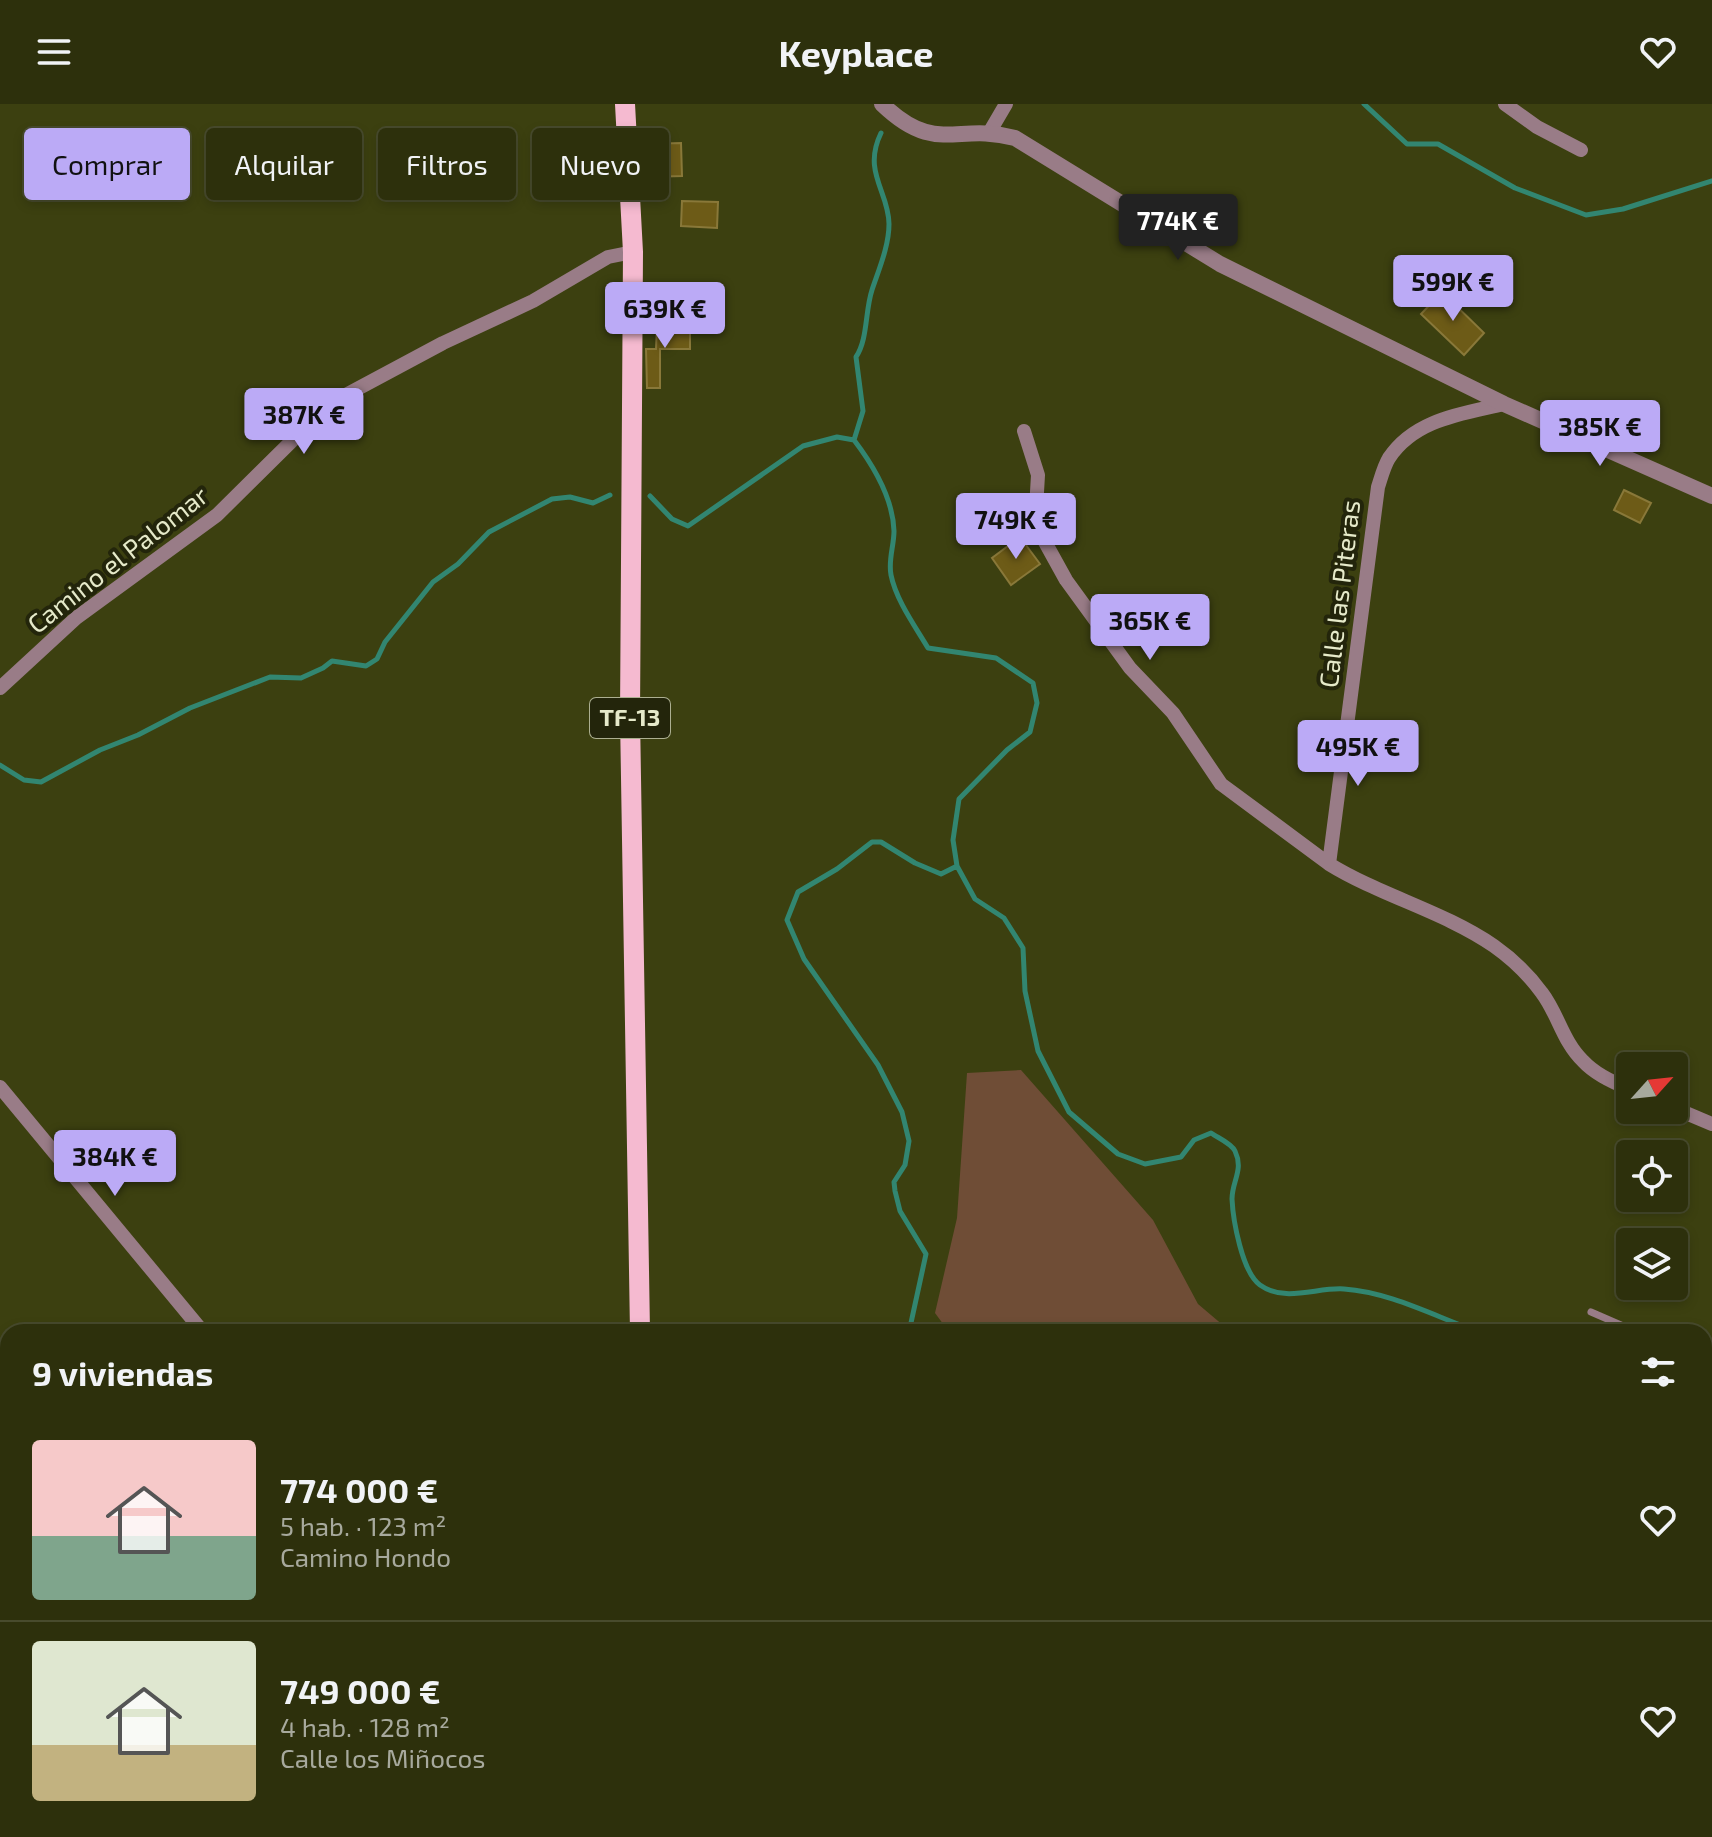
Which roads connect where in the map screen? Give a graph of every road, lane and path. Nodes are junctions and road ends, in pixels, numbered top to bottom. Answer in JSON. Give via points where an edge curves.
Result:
{"nodes":[{"id":1,"x":625,"y":104,"type":"edge"},
{"id":2,"x":882,"y":104,"type":"edge"},
{"id":3,"x":1006,"y":104,"type":"edge"},
{"id":4,"x":1505,"y":104,"type":"edge"},
{"id":5,"x":989,"y":133,"type":"junction"},
{"id":6,"x":1581,"y":150,"type":"dead end"},
{"id":7,"x":633,"y":252,"type":"junction"},
{"id":8,"x":1504,"y":404,"type":"junction"},
{"id":9,"x":1024,"y":431,"type":"dead end"},
{"id":10,"x":1712,"y":496,"type":"edge"},
{"id":11,"x":0,"y":688,"type":"edge"},
{"id":12,"x":1329,"y":864,"type":"junction"},
{"id":13,"x":1616,"y":1083,"type":"edge"},
{"id":14,"x":0,"y":1087,"type":"edge"},
{"id":15,"x":1688,"y":1114,"type":"edge"},
{"id":16,"x":1712,"y":1124,"type":"edge"},
{"id":17,"x":1591,"y":1312,"type":"dead end"},
{"id":18,"x":196,"y":1324,"type":"edge"},
{"id":19,"x":640,"y":1324,"type":"edge"},
{"id":20,"x":1619,"y":1324,"type":"edge"}],
"edges":[{"from":1,"to":7,"type":"main road","number":"TF-13"},
{"from":2,"to":5,"type":"street","via":[[923,133]]},
{"from":3,"to":5,"type":"street"},
{"from":4,"to":6,"type":"street"},
{"from":5,"to":8,"type":"street","via":[[1028,144],[1220,264]]},
{"from":7,"to":11,"type":"street","name":"Camino el Palomar","via":[[608,257],[344,396],[217,515],[76,618]]},
{"from":7,"to":19,"type":"main road","number":"TF-13","via":[[630,716]]},
{"from":8,"to":10,"type":"street"},
{"from":8,"to":12,"type":"street","name":"Calle las Piteras","via":[[1420,428],[1389,458],[1378,487]]},
{"from":9,"to":12,"type":"street","via":[[1038,475],[1036,509],[1045,542],[1089,614],[1173,713],[1221,784]]},
{"from":12,"to":13,"type":"street","via":[[1492,944],[1543,993],[1582,1061]]},
{"from":14,"to":18,"type":"street"},
{"from":15,"to":16,"type":"street"},
{"from":17,"to":20,"type":"lane"}]}
